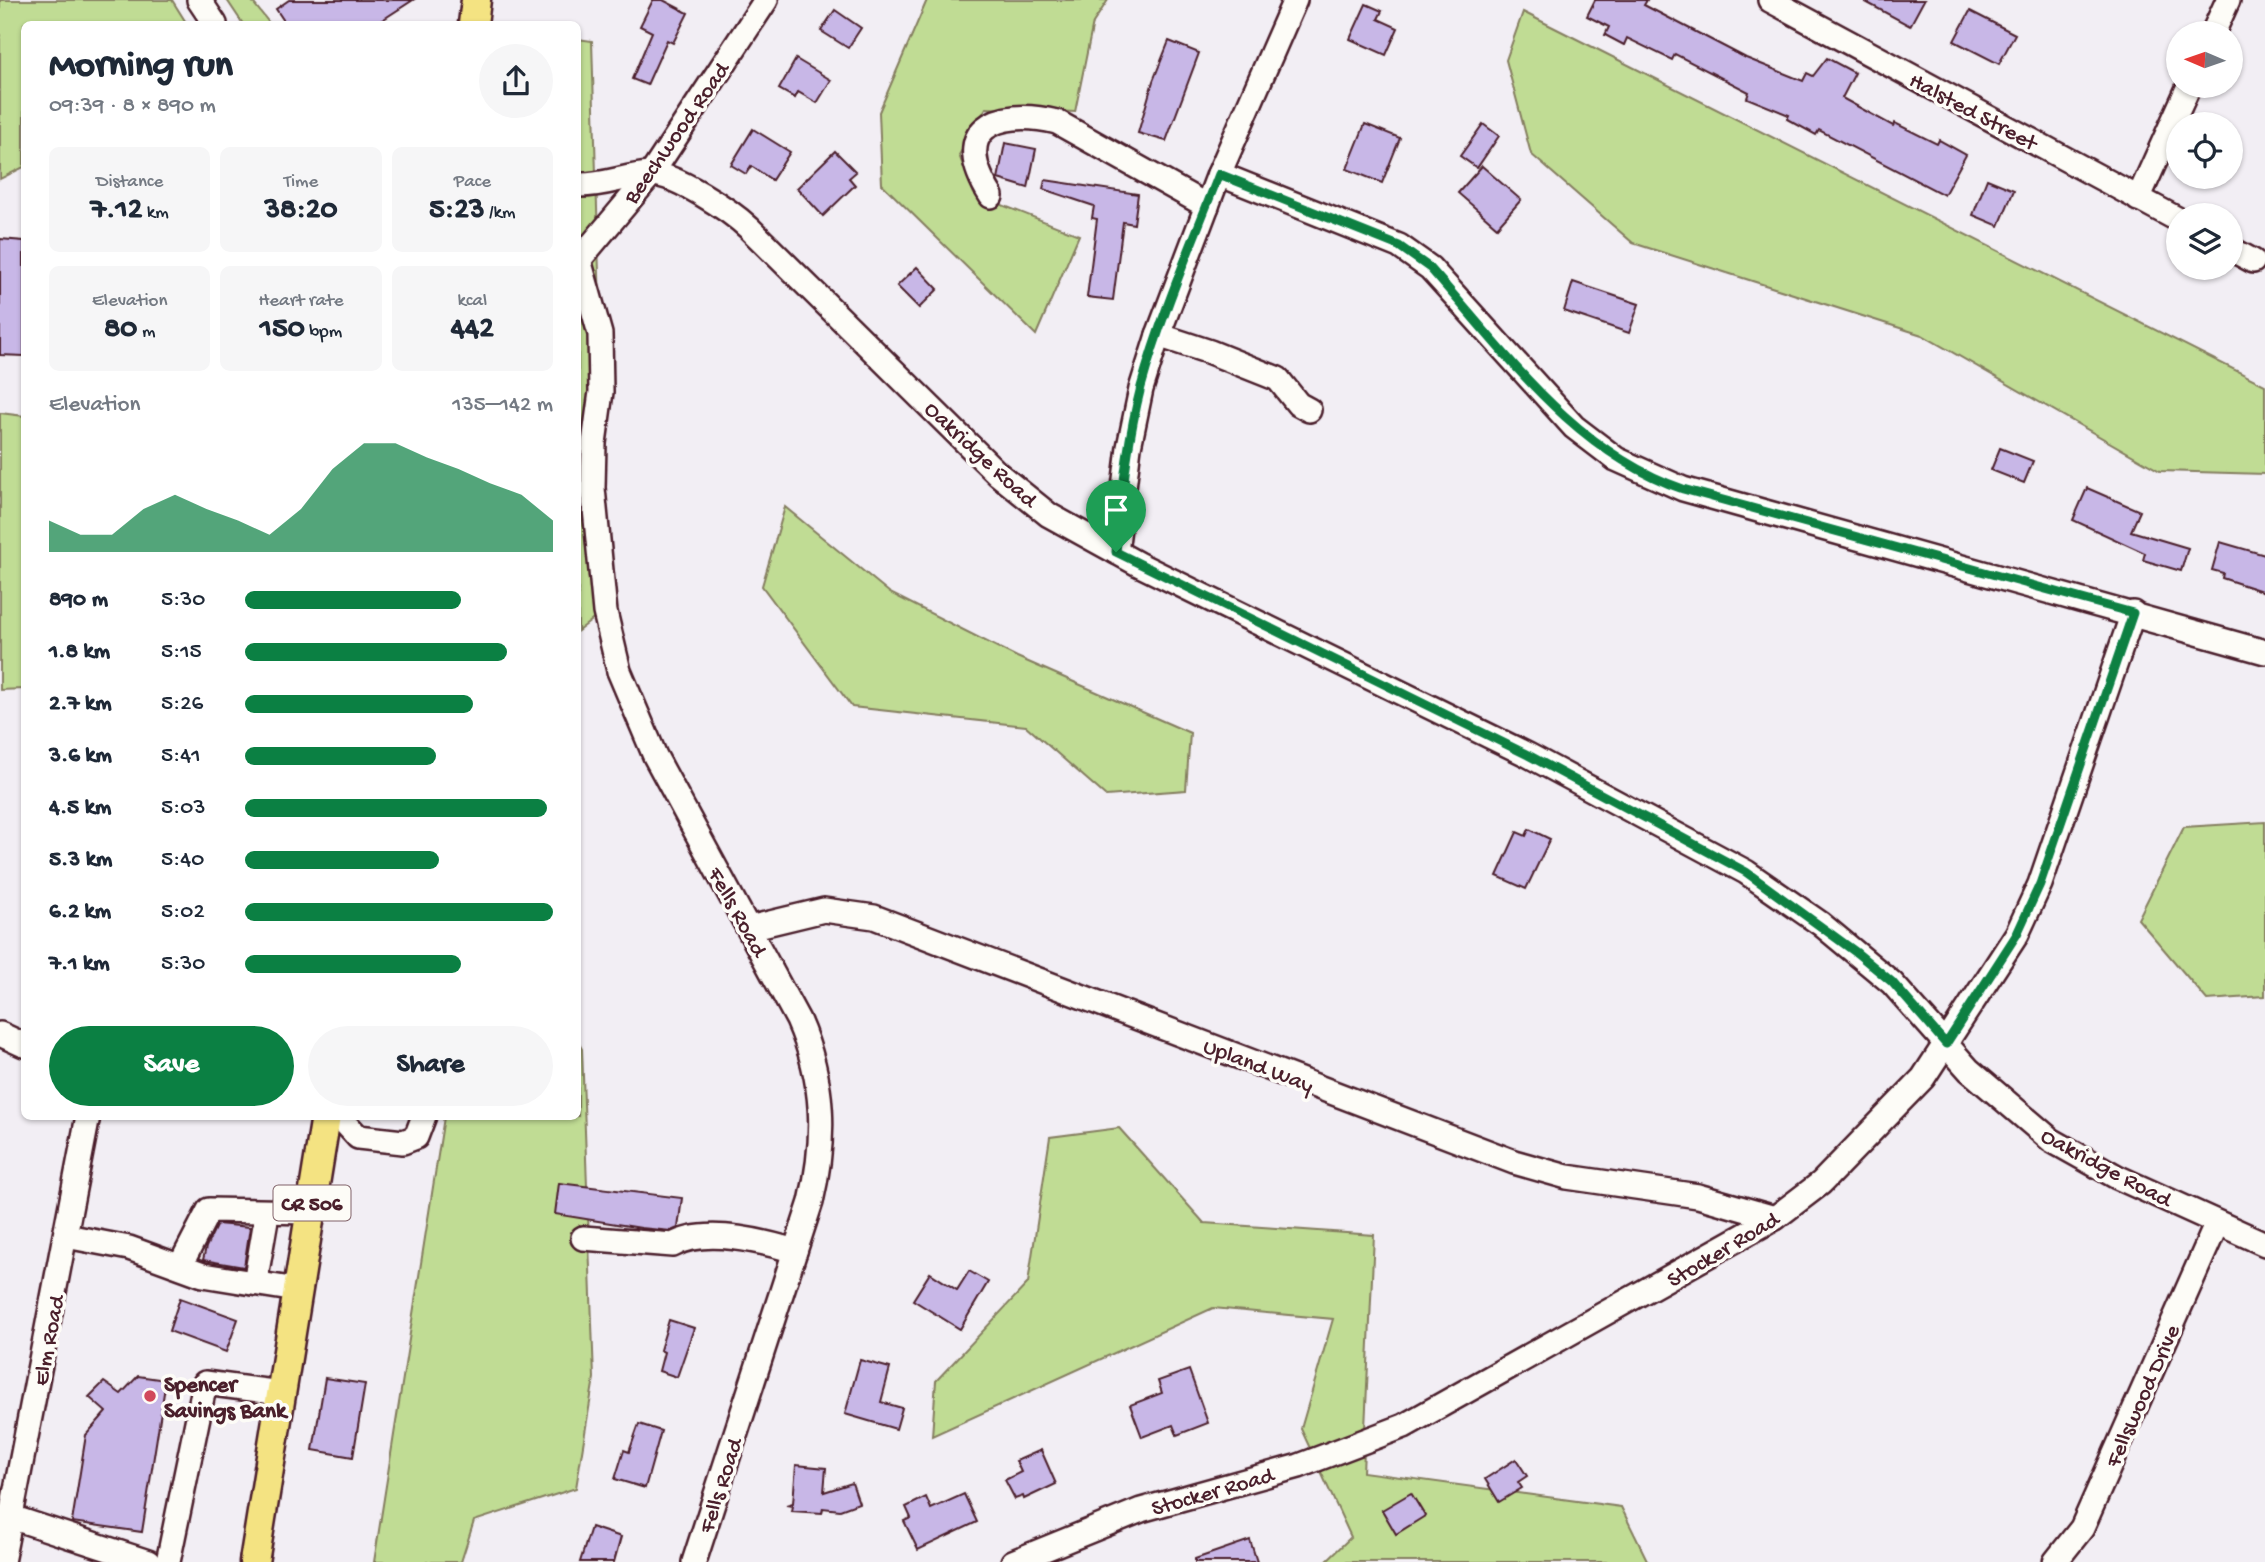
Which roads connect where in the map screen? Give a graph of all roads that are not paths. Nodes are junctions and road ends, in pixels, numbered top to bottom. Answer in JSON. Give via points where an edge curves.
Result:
{"nodes":[{"id":1,"x":199,"y":0,"type":"edge"},
{"id":2,"x":476,"y":0,"type":"edge"},
{"id":3,"x":766,"y":0,"type":"edge"},
{"id":4,"x":1296,"y":0,"type":"edge"},
{"id":5,"x":1770,"y":0,"type":"edge"},
{"id":6,"x":2228,"y":0,"type":"edge"},
{"id":7,"x":1807,"y":9,"type":"edge"},
{"id":8,"x":213,"y":21,"type":"edge"},
{"id":9,"x":473,"y":21,"type":"edge"},
{"id":10,"x":2218,"y":21,"type":"edge"},
{"id":11,"x":2184,"y":98,"type":"edge"},
{"id":12,"x":652,"y":173,"type":"junction"},
{"id":13,"x":1219,"y":174,"type":"junction"},
{"id":14,"x":581,"y":185,"type":"edge"},
{"id":15,"x":991,"y":196,"type":"dead end"},
{"id":16,"x":2138,"y":199,"type":"junction"},
{"id":17,"x":1207,"y":206,"type":"junction"},
{"id":18,"x":2166,"y":213,"type":"edge"},
{"id":19,"x":581,"y":255,"type":"edge"},
{"id":20,"x":2243,"y":256,"type":"edge"},
{"id":21,"x":2253,"y":261,"type":"dead end"},
{"id":22,"x":581,"y":268,"type":"edge"},
{"id":23,"x":1158,"y":335,"type":"junction"},
{"id":24,"x":1309,"y":410,"type":"dead end"},
{"id":25,"x":1116,"y":552,"type":"junction"},
{"id":26,"x":2133,"y":613,"type":"junction"},
{"id":27,"x":2265,"y":652,"type":"edge"},
{"id":28,"x":749,"y":928,"type":"junction"},
{"id":29,"x":0,"y":1034,"type":"edge"},
{"id":30,"x":21,"y":1044,"type":"edge"},
{"id":31,"x":1946,"y":1044,"type":"junction"},
{"id":32,"x":87,"y":1120,"type":"edge"},
{"id":33,"x":325,"y":1120,"type":"edge"},
{"id":34,"x":343,"y":1120,"type":"edge"},
{"id":35,"x":424,"y":1120,"type":"edge"},
{"id":36,"x":310,"y":1212,"type":"junction"},
{"id":37,"x":267,"y":1214,"type":"junction"},
{"id":38,"x":1775,"y":1218,"type":"junction"},
{"id":39,"x":2217,"y":1223,"type":"junction"},
{"id":40,"x":66,"y":1236,"type":"junction"},
{"id":41,"x":583,"y":1238,"type":"dead end"},
{"id":42,"x":2265,"y":1244,"type":"edge"},
{"id":43,"x":794,"y":1251,"type":"junction"},
{"id":44,"x":180,"y":1266,"type":"junction"},
{"id":45,"x":254,"y":1283,"type":"junction"},
{"id":46,"x":297,"y":1290,"type":"junction"},
{"id":47,"x":281,"y":1393,"type":"junction"},
{"id":48,"x":11,"y":1517,"type":"junction"},
{"id":49,"x":2,"y":1562,"type":"edge"},
{"id":50,"x":148,"y":1562,"type":"edge"},
{"id":51,"x":168,"y":1562,"type":"edge"},
{"id":52,"x":254,"y":1562,"type":"edge"},
{"id":53,"x":694,"y":1562,"type":"edge"},
{"id":54,"x":1013,"y":1562,"type":"edge"},
{"id":55,"x":2055,"y":1562,"type":"edge"}],
"edges":[{"from":1,"to":8,"type":"street"},
{"from":2,"to":9,"type":"main road"},
{"from":3,"to":12,"type":"street","name":"Beechwood Road"},
{"from":4,"to":13,"type":"street"},
{"from":5,"to":7,"type":"street","name":"Halsted Street"},
{"from":6,"to":10,"type":"street"},
{"from":7,"to":16,"type":"street","name":"Halsted Street"},
{"from":11,"to":16,"type":"street"},
{"from":12,"to":14,"type":"street"},
{"from":12,"to":19,"type":"street","name":"Beechwood Road"},
{"from":12,"to":25,"type":"street","name":"Oakridge Road","via":[[700,192],[736,215],[998,474],[1049,514]]},
{"from":13,"to":17,"type":"street"},
{"from":13,"to":26,"type":"street","via":[[1385,239],[1412,254],[1430,268],[1574,427],[1637,471],[1683,489]]},
{"from":15,"to":17,"type":"street","via":[[978,176],[972,155],[975,141],[985,129],[1014,116],[1057,122]]},
{"from":16,"to":18,"type":"street","name":"Halsted Street"},
{"from":17,"to":23,"type":"street"},
{"from":20,"to":21,"type":"street"},
{"from":22,"to":28,"type":"street","name":"Fells Road","via":[[600,334],[601,392],[593,488],[611,642],[641,728]]},
{"from":23,"to":24,"type":"street","via":[[1278,379],[1298,404]]},
{"from":23,"to":25,"type":"street","via":[[1129,447]]},
{"from":25,"to":31,"type":"street","name":"Oakridge Road","via":[[1528,755],[1746,872],[1892,982]]},
{"from":26,"to":27,"type":"street"},
{"from":26,"to":31,"type":"street","name":"Stocker Road","via":[[2040,884],[2017,934]]},
{"from":28,"to":38,"type":"street","name":"Upland Way","via":[[824,911],[874,917],[1504,1159],[1567,1177],[1698,1196]]},
{"from":28,"to":43,"type":"street","name":"Fells Road","via":[[798,1020],[819,1087],[820,1158]]},
{"from":29,"to":30,"type":"street"},
{"from":31,"to":38,"type":"street","name":"Stocker Road","via":[[1923,1078],[1872,1132],[1821,1183]]},
{"from":31,"to":39,"type":"street","name":"Oakridge Road","via":[[1969,1070],[2051,1140],[2117,1177]]},
{"from":32,"to":40,"type":"street","name":"Elm Road"},
{"from":33,"to":36,"type":"main road","number":"CR 506"},
{"from":34,"to":35,"type":"street","via":[[358,1137],[403,1142],[416,1137]]},
{"from":36,"to":37,"type":"street"},
{"from":36,"to":46,"type":"main road","number":"CR 506"},
{"from":37,"to":44,"type":"street","via":[[209,1210]]},
{"from":37,"to":45,"type":"street"},
{"from":38,"to":54,"type":"street","name":"Stocker Road","via":[[1404,1426],[1299,1466],[1141,1510]]},
{"from":39,"to":42,"type":"street","name":"Oakridge Road"},
{"from":39,"to":55,"type":"street","name":"Fellswood Drive","via":[[2082,1528]]},
{"from":40,"to":44,"type":"street","via":[[129,1248]]},
{"from":40,"to":48,"type":"street","name":"Elm Road"},
{"from":41,"to":43,"type":"street","via":[[673,1245],[685,1238],[754,1238]]},
{"from":43,"to":53,"type":"street","name":"Fells Road"},
{"from":44,"to":45,"type":"street","via":[[203,1275]]},
{"from":45,"to":46,"type":"street"},
{"from":46,"to":47,"type":"main road","number":"CR 506"},
{"from":47,"to":51,"type":"street","via":[[205,1383]]},
{"from":47,"to":52,"type":"main road","number":"CR 506"},
{"from":48,"to":49,"type":"street","name":"Elm Road"},
{"from":48,"to":50,"type":"street"}]}
